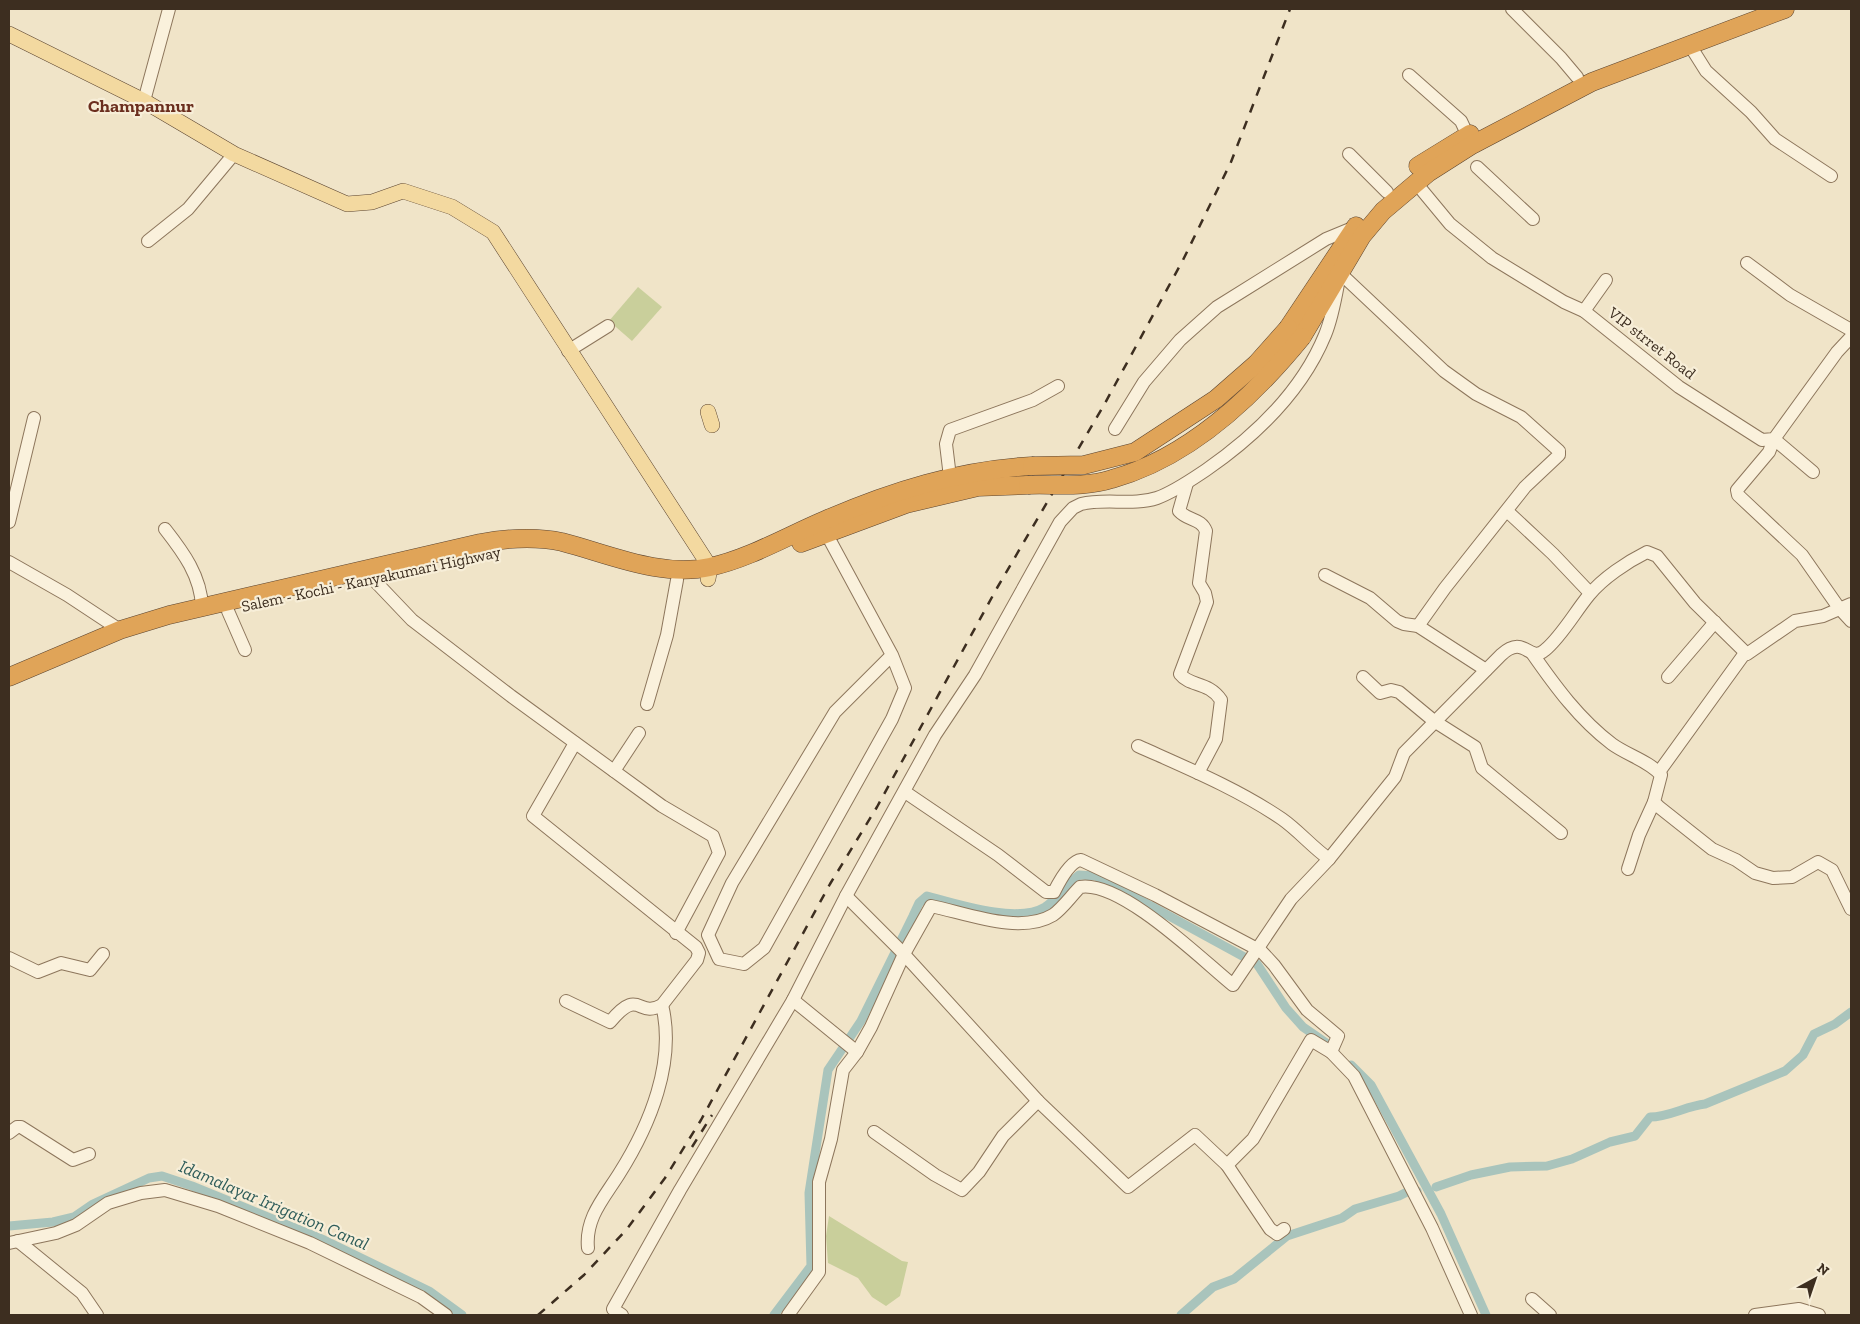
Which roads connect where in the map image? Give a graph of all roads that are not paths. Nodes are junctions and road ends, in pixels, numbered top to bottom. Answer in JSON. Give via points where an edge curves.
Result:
{"nodes":[{"id":1,"x":169,"y":9,"type":"edge"},
{"id":2,"x":1512,"y":9,"type":"edge"},
{"id":3,"x":1756,"y":9,"type":"edge"},
{"id":4,"x":1785,"y":9,"type":"edge"},
{"id":5,"x":9,"y":34,"type":"edge"},
{"id":6,"x":1689,"y":44,"type":"junction"},
{"id":7,"x":1409,"y":75,"type":"dead end"},
{"id":8,"x":1577,"y":78,"type":"junction"},
{"id":9,"x":144,"y":101,"type":"junction"},
{"id":10,"x":1470,"y":140,"type":"junction"},
{"id":11,"x":234,"y":154,"type":"junction"},
{"id":12,"x":1349,"y":154,"type":"dead end"},
{"id":13,"x":1477,"y":167,"type":"dead end"},
{"id":14,"x":1831,"y":176,"type":"dead end"},
{"id":15,"x":1416,"y":183,"type":"junction"},
{"id":16,"x":1387,"y":192,"type":"junction"},
{"id":17,"x":1533,"y":219,"type":"dead end"},
{"id":18,"x":1355,"y":227,"type":"junction"},
{"id":19,"x":148,"y":241,"type":"dead end"},
{"id":20,"x":1747,"y":263,"type":"dead end"},
{"id":21,"x":1340,"y":273,"type":"junction"},
{"id":22,"x":1606,"y":280,"type":"dead end"},
{"id":23,"x":1584,"y":311,"type":"junction"},
{"id":24,"x":608,"y":326,"type":"dead end"},
{"id":25,"x":1851,"y":330,"type":"edge"},
{"id":26,"x":1295,"y":332,"type":"junction"},
{"id":27,"x":1851,"y":337,"type":"edge"},
{"id":28,"x":568,"y":351,"type":"junction"},
{"id":29,"x":1058,"y":386,"type":"dead end"},
{"id":30,"x":34,"y":418,"type":"dead end"},
{"id":31,"x":1115,"y":429,"type":"dead end"},
{"id":32,"x":1774,"y":439,"type":"junction"},
{"id":33,"x":1813,"y":472,"type":"dead end"},
{"id":34,"x":950,"y":477,"type":"junction"},
{"id":35,"x":979,"y":479,"type":"junction"},
{"id":36,"x":1187,"y":483,"type":"junction"},
{"id":37,"x":1507,"y":511,"type":"junction"},
{"id":38,"x":9,"y":522,"type":"edge"},
{"id":39,"x":165,"y":529,"type":"dead end"},
{"id":40,"x":826,"y":533,"type":"junction"},
{"id":41,"x":9,"y":562,"type":"edge"},
{"id":42,"x":709,"y":573,"type":"junction"},
{"id":43,"x":1325,"y":574,"type":"dead end"},
{"id":44,"x":372,"y":578,"type":"junction"},
{"id":45,"x":677,"y":580,"type":"junction"},
{"id":46,"x":1590,"y":593,"type":"junction"},
{"id":47,"x":1845,"y":606,"type":"edge"},
{"id":48,"x":202,"y":607,"type":"junction"},
{"id":49,"x":228,"y":611,"type":"junction"},
{"id":50,"x":1715,"y":622,"type":"junction"},
{"id":51,"x":1851,"y":622,"type":"edge"},
{"id":52,"x":1418,"y":626,"type":"junction"},
{"id":53,"x":120,"y":630,"type":"junction"},
{"id":54,"x":245,"y":650,"type":"dead end"},
{"id":55,"x":1532,"y":653,"type":"junction"},
{"id":56,"x":1745,"y":653,"type":"junction"},
{"id":57,"x":892,"y":655,"type":"junction"},
{"id":58,"x":1486,"y":670,"type":"junction"},
{"id":59,"x":9,"y":677,"type":"edge"},
{"id":60,"x":1363,"y":677,"type":"dead end"},
{"id":61,"x":1668,"y":677,"type":"dead end"},
{"id":62,"x":9,"y":688,"type":"edge"},
{"id":63,"x":646,"y":704,"type":"dead end"},
{"id":64,"x":1434,"y":721,"type":"junction"},
{"id":65,"x":639,"y":733,"type":"dead end"},
{"id":66,"x":575,"y":743,"type":"junction"},
{"id":67,"x":1138,"y":746,"type":"dead end"},
{"id":68,"x":614,"y":771,"type":"junction"},
{"id":69,"x":1198,"y":772,"type":"junction"},
{"id":70,"x":1658,"y":772,"type":"junction"},
{"id":71,"x":905,"y":792,"type":"junction"},
{"id":72,"x":1654,"y":802,"type":"junction"},
{"id":73,"x":1561,"y":833,"type":"dead end"},
{"id":74,"x":1329,"y":859,"type":"junction"},
{"id":75,"x":1628,"y":869,"type":"dead end"},
{"id":76,"x":846,"y":896,"type":"junction"},
{"id":77,"x":1851,"y":909,"type":"edge"},
{"id":78,"x":676,"y":933,"type":"junction"},
{"id":79,"x":1258,"y":950,"type":"junction"},
{"id":80,"x":902,"y":952,"type":"junction"},
{"id":81,"x":103,"y":954,"type":"dead end"},
{"id":82,"x":9,"y":958,"type":"edge"},
{"id":83,"x":793,"y":1000,"type":"junction"},
{"id":84,"x":566,"y":1001,"type":"dead end"},
{"id":85,"x":662,"y":1005,"type":"junction"},
{"id":86,"x":1333,"y":1047,"type":"junction"},
{"id":87,"x":857,"y":1052,"type":"junction"},
{"id":88,"x":1038,"y":1101,"type":"junction"},
{"id":89,"x":874,"y":1132,"type":"dead end"},
{"id":90,"x":9,"y":1133,"type":"edge"},
{"id":91,"x":89,"y":1154,"type":"dead end"},
{"id":92,"x":1227,"y":1165,"type":"junction"},
{"id":93,"x":1284,"y":1229,"type":"dead end"},
{"id":94,"x":14,"y":1242,"type":"edge"},
{"id":95,"x":588,"y":1248,"type":"dead end"},
{"id":96,"x":1532,"y":1299,"type":"dead end"},
{"id":97,"x":615,"y":1313,"type":"edge"},
{"id":98,"x":96,"y":1315,"type":"edge"},
{"id":99,"x":446,"y":1315,"type":"edge"},
{"id":100,"x":788,"y":1315,"type":"edge"},
{"id":101,"x":1471,"y":1315,"type":"edge"},
{"id":102,"x":1550,"y":1315,"type":"edge"},
{"id":103,"x":1755,"y":1315,"type":"edge"},
{"id":104,"x":1819,"y":1315,"type":"edge"}],
"edges":[{"from":1,"to":9,"type":"street"},
{"from":2,"to":8,"type":"street","via":[[1562,58]]},
{"from":3,"to":8,"type":"highway","name":"Salem - Kochi - Kanyakumari Highway"},
{"from":4,"to":6,"type":"highway","name":"Salem - Kochi - Kanyakumari Highway"},
{"from":5,"to":9,"type":"main road"},
{"from":6,"to":10,"type":"highway","name":"Salem - Kochi - Kanyakumari Highway","via":[[1592,82]]},
{"from":6,"to":14,"type":"street","via":[[1706,72],[1751,112],[1775,139]]},
{"from":7,"to":10,"type":"street","via":[[1461,120]]},
{"from":8,"to":10,"type":"highway","name":"Salem - Kochi - Kanyakumari Highway"},
{"from":9,"to":11,"type":"main road"},
{"from":10,"to":15,"type":"highway","name":"Salem - Kochi - Kanyakumari Highway"},
{"from":10,"to":16,"type":"highway","name":"Salem - Kochi - Kanyakumari Highway","via":[[1416,168]]},
{"from":11,"to":19,"type":"street","via":[[188,208]]},
{"from":11,"to":28,"type":"main road","via":[[347,204],[372,202],[403,191],[452,208],[493,232]]},
{"from":12,"to":16,"type":"street"},
{"from":13,"to":17,"type":"street"},
{"from":15,"to":21,"type":"highway","name":"Salem - Kochi - Kanyakumari Highway","via":[[1383,211],[1362,236]]},
{"from":15,"to":23,"type":"street","name":"VIP strret Road","via":[[1450,224],[1492,258]]},
{"from":16,"to":18,"type":"highway","name":"Salem - Kochi - Kanyakumari Highway"},
{"from":18,"to":26,"type":"highway","name":"Salem - Kochi - Kanyakumari Highway"},
{"from":18,"to":31,"type":"street","via":[[1326,239],[1217,307],[1180,340],[1144,382]]},
{"from":20,"to":25,"type":"street","via":[[1790,295]]},
{"from":21,"to":26,"type":"highway","name":"Salem - Kochi - Kanyakumari Highway"},
{"from":21,"to":36,"type":"street","via":[[1325,336],[1286,398],[1257,430]]},
{"from":21,"to":37,"type":"street","via":[[1444,371],[1476,394],[1521,417],[1556,446],[1559,455],[1531,480]]},
{"from":22,"to":23,"type":"street"},
{"from":23,"to":32,"type":"street","name":"VIP strret Road","via":[[1679,387],[1762,440]]},
{"from":24,"to":28,"type":"street"},
{"from":26,"to":35,"type":"highway","name":"Salem - Kochi - Kanyakumari Highway","bridge":true,"via":[[1216,399],[1135,452],[1084,464],[1032,466]]},
{"from":26,"to":35,"type":"highway","name":"Salem - Kochi - Kanyakumari Highway","bridge":true,"via":[[1275,370],[1250,395],[1222,419],[1145,466],[1112,480],[1066,486]]},
{"from":27,"to":32,"type":"street"},
{"from":28,"to":42,"type":"main road"},
{"from":29,"to":34,"type":"street","via":[[1033,400],[950,430],[946,444]]},
{"from":30,"to":38,"type":"street"},
{"from":32,"to":33,"type":"street"},
{"from":32,"to":47,"type":"street","via":[[1769,452],[1738,490],[1738,495],[1802,555]]},
{"from":34,"to":35,"type":"highway","name":"Salem - Kochi - Kanyakumari Highway"},
{"from":34,"to":42,"type":"highway","name":"Salem - Kochi - Kanyakumari Highway","via":[[870,501]]},
{"from":35,"to":40,"type":"highway","name":"Salem - Kochi - Kanyakumari Highway","via":[[889,508]]},
{"from":36,"to":69,"type":"street","via":[[1178,507],[1184,516],[1199,521],[1206,531],[1199,584],[1207,602],[1180,674],[1184,679],[1210,688],[1220,700],[1216,739]]},
{"from":36,"to":71,"type":"street","via":[[1156,498],[1141,501],[1091,502],[1073,508],[1060,522],[975,676],[935,735]]},
{"from":37,"to":46,"type":"street"},
{"from":37,"to":52,"type":"street"},
{"from":39,"to":48,"type":"street","via":[[189,560],[202,592]]},
{"from":40,"to":42,"type":"highway","name":"Salem - Kochi - Kanyakumari Highway","via":[[741,569]]},
{"from":40,"to":57,"type":"street"},
{"from":41,"to":53,"type":"street"},
{"from":42,"to":45,"type":"highway","name":"Salem - Kochi - Kanyakumari Highway"},
{"from":42,"to":48,"type":"highway","name":"Salem - Kochi - Kanyakumari Highway","via":[[680,571],[561,542],[507,538]]},
{"from":43,"to":52,"type":"street","via":[[1370,598],[1404,624]]},
{"from":44,"to":45,"type":"highway","name":"Salem - Kochi - Kanyakumari Highway","via":[[484,552],[526,549],[560,553]]},
{"from":44,"to":49,"type":"highway","name":"Salem - Kochi - Kanyakumari Highway"},
{"from":44,"to":66,"type":"street","via":[[412,620]]},
{"from":45,"to":63,"type":"street","via":[[667,635]]},
{"from":46,"to":50,"type":"street","via":[[1647,552],[1657,556]]},
{"from":46,"to":55,"type":"street","via":[[1545,650]]},
{"from":47,"to":51,"type":"street"},
{"from":47,"to":56,"type":"street","via":[[1823,616],[1795,621]]},
{"from":48,"to":53,"type":"highway","name":"Salem - Kochi - Kanyakumari Highway"},
{"from":49,"to":54,"type":"street"},
{"from":49,"to":62,"type":"highway","name":"Salem - Kochi - Kanyakumari Highway","via":[[117,643]]},
{"from":50,"to":56,"type":"street"},
{"from":50,"to":61,"type":"street"},
{"from":52,"to":58,"type":"street"},
{"from":53,"to":59,"type":"highway","name":"Salem - Kochi - Kanyakumari Highway"},
{"from":55,"to":58,"type":"street","via":[[1513,646]]},
{"from":55,"to":70,"type":"street","via":[[1556,688],[1592,727],[1612,744]]},
{"from":56,"to":70,"type":"street"},
{"from":57,"to":57,"type":"street","via":[[905,688],[892,719],[764,948],[744,964],[719,959],[708,935],[732,883],[835,712]]},
{"from":58,"to":64,"type":"street"},
{"from":60,"to":64,"type":"street","via":[[1380,693],[1400,692]]},
{"from":64,"to":73,"type":"street","via":[[1475,747],[1482,768]]},
{"from":64,"to":74,"type":"street","via":[[1404,753],[1396,777]]},
{"from":65,"to":68,"type":"street"},
{"from":66,"to":68,"type":"street"},
{"from":66,"to":78,"type":"street","via":[[533,816]]},
{"from":67,"to":69,"type":"street"},
{"from":68,"to":78,"type":"street","via":[[662,806],[713,836],[717,843],[719,853]]},
{"from":69,"to":74,"type":"street","via":[[1283,820]]},
{"from":70,"to":72,"type":"street","via":[[1661,779]]},
{"from":71,"to":76,"type":"street"},
{"from":71,"to":79,"type":"street","via":[[1046,892],[1054,892],[1072,865],[1081,860]]},
{"from":72,"to":75,"type":"street"},
{"from":72,"to":77,"type":"street","via":[[1712,849],[1755,873],[1773,878],[1792,877],[1818,862],[1832,870]]},
{"from":74,"to":79,"type":"street","via":[[1291,899]]},
{"from":76,"to":80,"type":"street"},
{"from":76,"to":83,"type":"street"},
{"from":78,"to":85,"type":"street","via":[[696,947],[699,953]]},
{"from":79,"to":80,"type":"street","via":[[1233,986],[1138,906],[1116,894],[1087,886],[1080,887],[1055,913],[1034,923],[978,918],[931,906]]},
{"from":79,"to":86,"type":"street","via":[[1274,965],[1307,1010],[1338,1036]]},
{"from":80,"to":87,"type":"street","via":[[882,1005]]},
{"from":80,"to":88,"type":"street"},
{"from":81,"to":82,"type":"street","via":[[90,970],[62,964],[38,972]]},
{"from":83,"to":87,"type":"street"},
{"from":83,"to":97,"type":"street","via":[[680,1190]]},
{"from":84,"to":85,"type":"street","via":[[610,1022],[628,1004],[635,1003],[650,1009]]},
{"from":85,"to":95,"type":"street","via":[[667,1037],[660,1078],[644,1128],[590,1219],[586,1234]]},
{"from":86,"to":92,"type":"street","via":[[1311,1040],[1253,1139]]},
{"from":86,"to":101,"type":"street","via":[[1354,1076],[1413,1190]]},
{"from":87,"to":100,"type":"street","via":[[843,1070],[831,1139],[821,1167],[819,1272]]},
{"from":88,"to":89,"type":"street","via":[[1003,1136],[979,1172],[962,1190]]},
{"from":88,"to":92,"type":"street","via":[[1128,1187],[1195,1135]]},
{"from":90,"to":91,"type":"street","via":[[21,1127],[73,1160]]},
{"from":92,"to":93,"type":"street","via":[[1270,1229],[1276,1234]]},
{"from":94,"to":98,"type":"street","via":[[82,1293]]},
{"from":94,"to":99,"type":"street","via":[[76,1225],[108,1203],[141,1193],[166,1190],[218,1206],[310,1243],[421,1297]]},
{"from":96,"to":102,"type":"street"},
{"from":103,"to":104,"type":"street","via":[[1799,1309]]}]}
